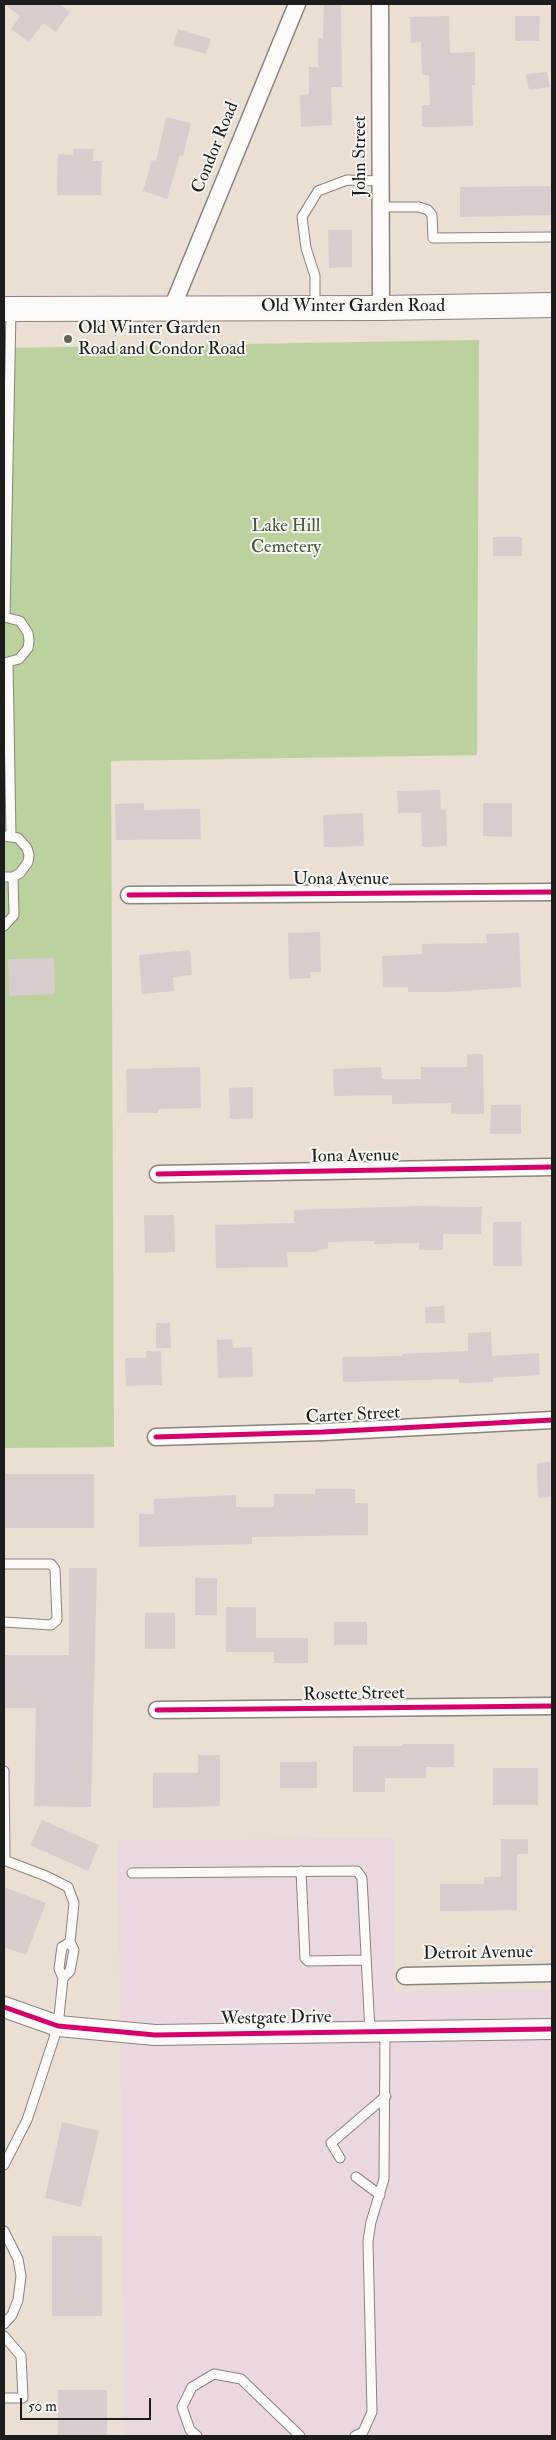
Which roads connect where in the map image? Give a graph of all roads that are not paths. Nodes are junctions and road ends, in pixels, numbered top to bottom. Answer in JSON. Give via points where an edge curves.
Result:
{"nodes":[{"id":1,"x":297,"y":4,"type":"edge"},
{"id":2,"x":380,"y":4,"type":"edge"},
{"id":3,"x":381,"y":181,"type":"junction"},
{"id":4,"x":381,"y":207,"type":"junction"},
{"id":5,"x":552,"y":236,"type":"edge"},
{"id":6,"x":552,"y":305,"type":"edge"},
{"id":7,"x":172,"y":308,"type":"junction"},
{"id":8,"x":315,"y":308,"type":"junction"},
{"id":9,"x":382,"y":308,"type":"junction"},
{"id":10,"x":7,"y":309,"type":"edge"},
{"id":11,"x":5,"y":569,"type":"edge"},
{"id":12,"x":5,"y":617,"type":"edge"},
{"id":13,"x":6,"y":663,"type":"edge"},
{"id":14,"x":8,"y":836,"type":"edge"},
{"id":15,"x":4,"y":877,"type":"edge"},
{"id":16,"x":14,"y":877,"type":"junction"},
{"id":17,"x":552,"y":892,"type":"edge"},
{"id":18,"x":129,"y":895,"type":"dead end"},
{"id":19,"x":4,"y":926,"type":"edge"},
{"id":20,"x":552,"y":1167,"type":"edge"},
{"id":21,"x":158,"y":1174,"type":"dead end"},
{"id":22,"x":552,"y":1420,"type":"edge"},
{"id":23,"x":156,"y":1437,"type":"dead end"},
{"id":24,"x":4,"y":1564,"type":"edge"},
{"id":25,"x":4,"y":1622,"type":"edge"},
{"id":26,"x":552,"y":1706,"type":"edge"},
{"id":27,"x":157,"y":1710,"type":"dead end"},
{"id":28,"x":4,"y":1771,"type":"edge"},
{"id":29,"x":4,"y":1860,"type":"edge"},
{"id":30,"x":302,"y":1871,"type":"junction"},
{"id":31,"x":132,"y":1873,"type":"dead end"},
{"id":32,"x":366,"y":1960,"type":"junction"},
{"id":33,"x":552,"y":1973,"type":"edge"},
{"id":34,"x":405,"y":1976,"type":"dead end"},
{"id":35,"x":4,"y":2007,"type":"edge"},
{"id":36,"x":58,"y":2026,"type":"junction"},
{"id":37,"x":552,"y":2029,"type":"edge"},
{"id":38,"x":378,"y":2031,"type":"junction"},
{"id":39,"x":386,"y":2096,"type":"junction"},
{"id":40,"x":340,"y":2158,"type":"dead end"},
{"id":41,"x":4,"y":2165,"type":"edge"},
{"id":42,"x":356,"y":2178,"type":"dead end"},
{"id":43,"x":380,"y":2195,"type":"junction"},
{"id":44,"x":4,"y":2231,"type":"edge"},
{"id":45,"x":4,"y":2324,"type":"edge"},
{"id":46,"x":4,"y":2336,"type":"edge"},
{"id":47,"x":4,"y":2398,"type":"edge"},
{"id":48,"x":197,"y":2436,"type":"edge"},
{"id":49,"x":300,"y":2436,"type":"edge"},
{"id":50,"x":355,"y":2436,"type":"edge"}],
"edges":[{"from":1,"to":7,"type":"street","name":"Condor Road"},
{"from":2,"to":3,"type":"street","name":"John Street"},
{"from":3,"to":4,"type":"street","name":"John Street"},
{"from":3,"to":8,"type":"lane","via":[[347,180],[318,190],[302,217],[306,248],[315,276]]},
{"from":4,"to":5,"type":"lane","via":[[428,210],[432,215],[433,238]]},
{"from":4,"to":9,"type":"street","name":"John Street"},
{"from":6,"to":9,"type":"main road","name":"Old Winter Garden Road"},
{"from":7,"to":8,"type":"main road","name":"Old Winter Garden Road"},
{"from":7,"to":10,"type":"main road","name":"Old Winter Garden Road"},
{"from":8,"to":9,"type":"main road","name":"Old Winter Garden Road"},
{"from":10,"to":11,"type":"lane"},
{"from":11,"to":12,"type":"lane"},
{"from":12,"to":13,"type":"lane","via":[[20,621],[29,640],[19,659]]},
{"from":13,"to":14,"type":"lane"},
{"from":14,"to":16,"type":"lane","via":[[24,842],[29,855],[25,868]]},
{"from":15,"to":16,"type":"lane"},
{"from":16,"to":19,"type":"lane","via":[[14,915]]},
{"from":17,"to":18,"type":"street","name":"Uona Avenue"},
{"from":20,"to":21,"type":"street","name":"Iona Avenue"},
{"from":22,"to":23,"type":"street","name":"Carter Street"},
{"from":24,"to":25,"type":"lane","via":[[51,1564],[55,1569],[57,1620],[51,1625]]},
{"from":26,"to":27,"type":"street","name":"Rosette Street"},
{"from":28,"to":29,"type":"lane"},
{"from":29,"to":36,"type":"lane","via":[[68,1887],[74,1903],[70,1942],[62,1948],[59,1969],[63,1978]]},
{"from":30,"to":31,"type":"lane"},
{"from":30,"to":32,"type":"lane","via":[[357,1871],[362,1878]]},
{"from":30,"to":32,"type":"lane","via":[[305,1958],[308,1962]]},
{"from":32,"to":38,"type":"lane"},
{"from":33,"to":34,"type":"street","name":"Detroit Avenue"},
{"from":35,"to":36,"type":"street","name":"Westgate Drive"},
{"from":36,"to":38,"type":"street","name":"Westgate Drive","via":[[155,2034]]},
{"from":36,"to":41,"type":"lane","via":[[27,2120]]},
{"from":37,"to":38,"type":"street","name":"Westgate Drive"},
{"from":38,"to":39,"type":"lane"},
{"from":39,"to":40,"type":"lane","via":[[331,2143]]},
{"from":39,"to":43,"type":"lane","via":[[384,2180]]},
{"from":42,"to":43,"type":"lane"},
{"from":43,"to":50,"type":"lane","via":[[368,2241],[372,2412],[363,2432]]},
{"from":44,"to":45,"type":"lane","via":[[18,2259],[21,2276],[18,2300]]},
{"from":46,"to":47,"type":"lane","via":[[21,2356],[23,2398]]},
{"from":48,"to":49,"type":"lane","via":[[190,2430],[182,2407],[192,2387],[214,2374],[241,2379]]}]}
